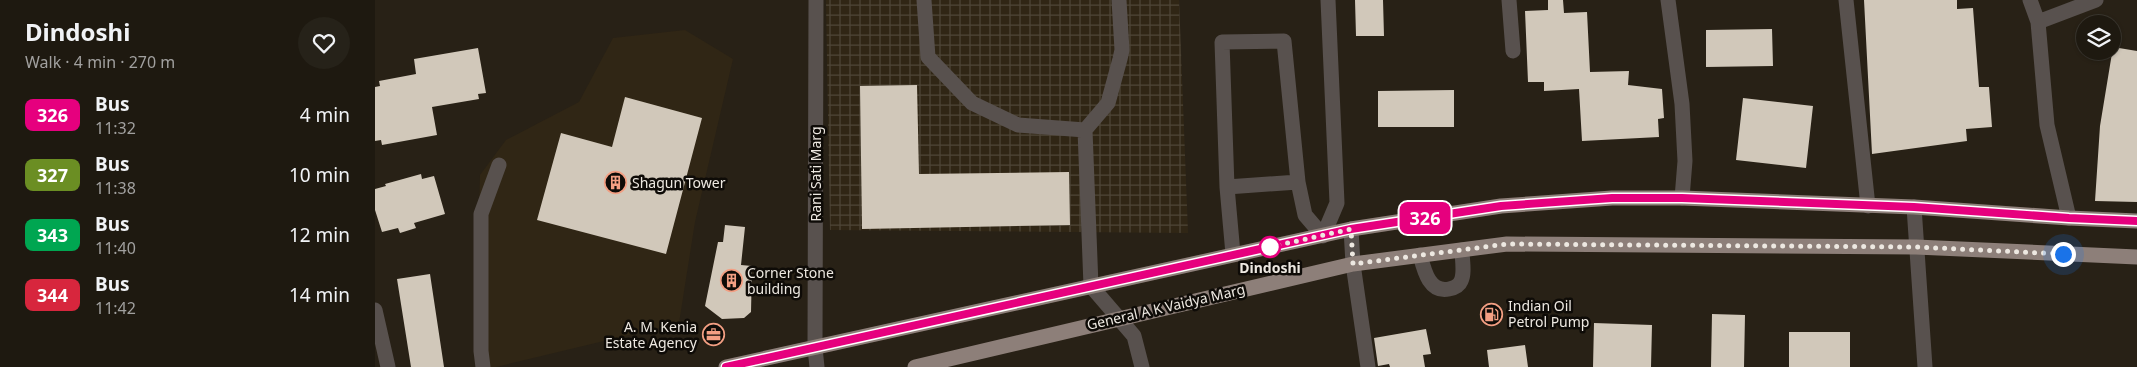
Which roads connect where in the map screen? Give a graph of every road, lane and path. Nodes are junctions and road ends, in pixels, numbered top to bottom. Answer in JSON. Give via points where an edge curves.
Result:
{"nodes":[{"id":1,"x":816,"y":0,"type":"edge"},
{"id":2,"x":924,"y":0,"type":"edge"},
{"id":3,"x":1119,"y":0,"type":"edge"},
{"id":4,"x":1328,"y":0,"type":"edge"},
{"id":5,"x":1509,"y":0,"type":"edge"},
{"id":6,"x":1668,"y":0,"type":"edge"},
{"id":7,"x":1846,"y":0,"type":"edge"},
{"id":8,"x":2030,"y":0,"type":"edge"},
{"id":9,"x":2096,"y":0,"type":"edge"},
{"id":10,"x":2038,"y":22,"type":"junction"},
{"id":11,"x":1513,"y":51,"type":"dead end"},
{"id":12,"x":1085,"y":130,"type":"junction"},
{"id":13,"x":499,"y":165,"type":"dead end"},
{"id":14,"x":1298,"y":182,"type":"junction"},
{"id":15,"x":1227,"y":187,"type":"junction"},
{"id":16,"x":1682,"y":198,"type":"junction"},
{"id":17,"x":1868,"y":206,"type":"junction"},
{"id":18,"x":1914,"y":207,"type":"junction"},
{"id":19,"x":2069,"y":218,"type":"junction"},
{"id":20,"x":2137,"y":221,"type":"edge"},
{"id":21,"x":1351,"y":229,"type":"junction"},
{"id":22,"x":1323,"y":236,"type":"junction"},
{"id":23,"x":1916,"y":247,"type":"junction"},
{"id":24,"x":1462,"y":250,"type":"junction"},
{"id":25,"x":1233,"y":254,"type":"junction"},
{"id":26,"x":1420,"y":255,"type":"junction"},
{"id":27,"x":2137,"y":258,"type":"edge"},
{"id":28,"x":1353,"y":264,"type":"junction"},
{"id":29,"x":1091,"y":286,"type":"junction"},
{"id":30,"x":375,"y":310,"type":"edge"},
{"id":31,"x":1117,"y":318,"type":"junction"},
{"id":32,"x":815,"y":348,"type":"junction"},
{"id":33,"x":388,"y":367,"type":"edge"},
{"id":34,"x":483,"y":367,"type":"edge"},
{"id":35,"x":726,"y":367,"type":"edge"},
{"id":36,"x":817,"y":367,"type":"edge"},
{"id":37,"x":915,"y":367,"type":"edge"},
{"id":38,"x":1142,"y":367,"type":"edge"},
{"id":39,"x":1368,"y":367,"type":"edge"},
{"id":40,"x":1925,"y":367,"type":"edge"}],
"edges":[{"from":1,"to":32,"type":"street","name":"Rani Sati Marg"},
{"from":2,"to":12,"type":"street","via":[[928,57],[972,103],[1019,125]]},
{"from":3,"to":12,"type":"street","via":[[1122,50],[1108,103]]},
{"from":4,"to":22,"type":"street","via":[[1337,203]]},
{"from":5,"to":11,"type":"street"},
{"from":6,"to":16,"type":"street","via":[[1682,104],[1685,161]]},
{"from":7,"to":17,"type":"street"},
{"from":8,"to":10,"type":"street"},
{"from":9,"to":10,"type":"street"},
{"from":10,"to":19,"type":"street","via":[[2047,125]]},
{"from":12,"to":29,"type":"street"},
{"from":13,"to":34,"type":"street","via":[[481,214]]},
{"from":14,"to":15,"type":"street"},
{"from":14,"to":15,"type":"street","via":[[1284,41],[1222,42]]},
{"from":14,"to":22,"type":"street","via":[[1305,215]]},
{"from":15,"to":25,"type":"street"},
{"from":16,"to":17,"type":"main road"},
{"from":16,"to":21,"type":"main road","via":[[1612,198],[1501,206]]},
{"from":17,"to":18,"type":"main road"},
{"from":18,"to":19,"type":"main road"},
{"from":18,"to":23,"type":"street"},
{"from":19,"to":20,"type":"main road"},
{"from":21,"to":22,"type":"main road"},
{"from":21,"to":28,"type":"street"},
{"from":22,"to":25,"type":"main road"},
{"from":23,"to":24,"type":"main road","name":"General A K Vaidya Marg","via":[[1507,244]]},
{"from":23,"to":27,"type":"main road","name":"General A K Vaidya Marg"},
{"from":23,"to":40,"type":"street"},
{"from":24,"to":26,"type":"main road","name":"General A K Vaidya Marg"},
{"from":24,"to":26,"type":"street","via":[[1461,281],[1455,288],[1444,290],[1433,287],[1425,274]]},
{"from":25,"to":29,"type":"main road"},
{"from":26,"to":28,"type":"main road","name":"General A K Vaidya Marg"},
{"from":28,"to":31,"type":"main road","name":"General A K Vaidya Marg"},
{"from":28,"to":39,"type":"street"},
{"from":29,"to":31,"type":"street"},
{"from":29,"to":32,"type":"main road"},
{"from":30,"to":33,"type":"street"},
{"from":31,"to":37,"type":"main road","name":"General A K Vaidya Marg"},
{"from":31,"to":38,"type":"street","via":[[1134,336]]},
{"from":32,"to":35,"type":"main road"},
{"from":32,"to":36,"type":"street","name":"Rani Sati Marg"}]}
